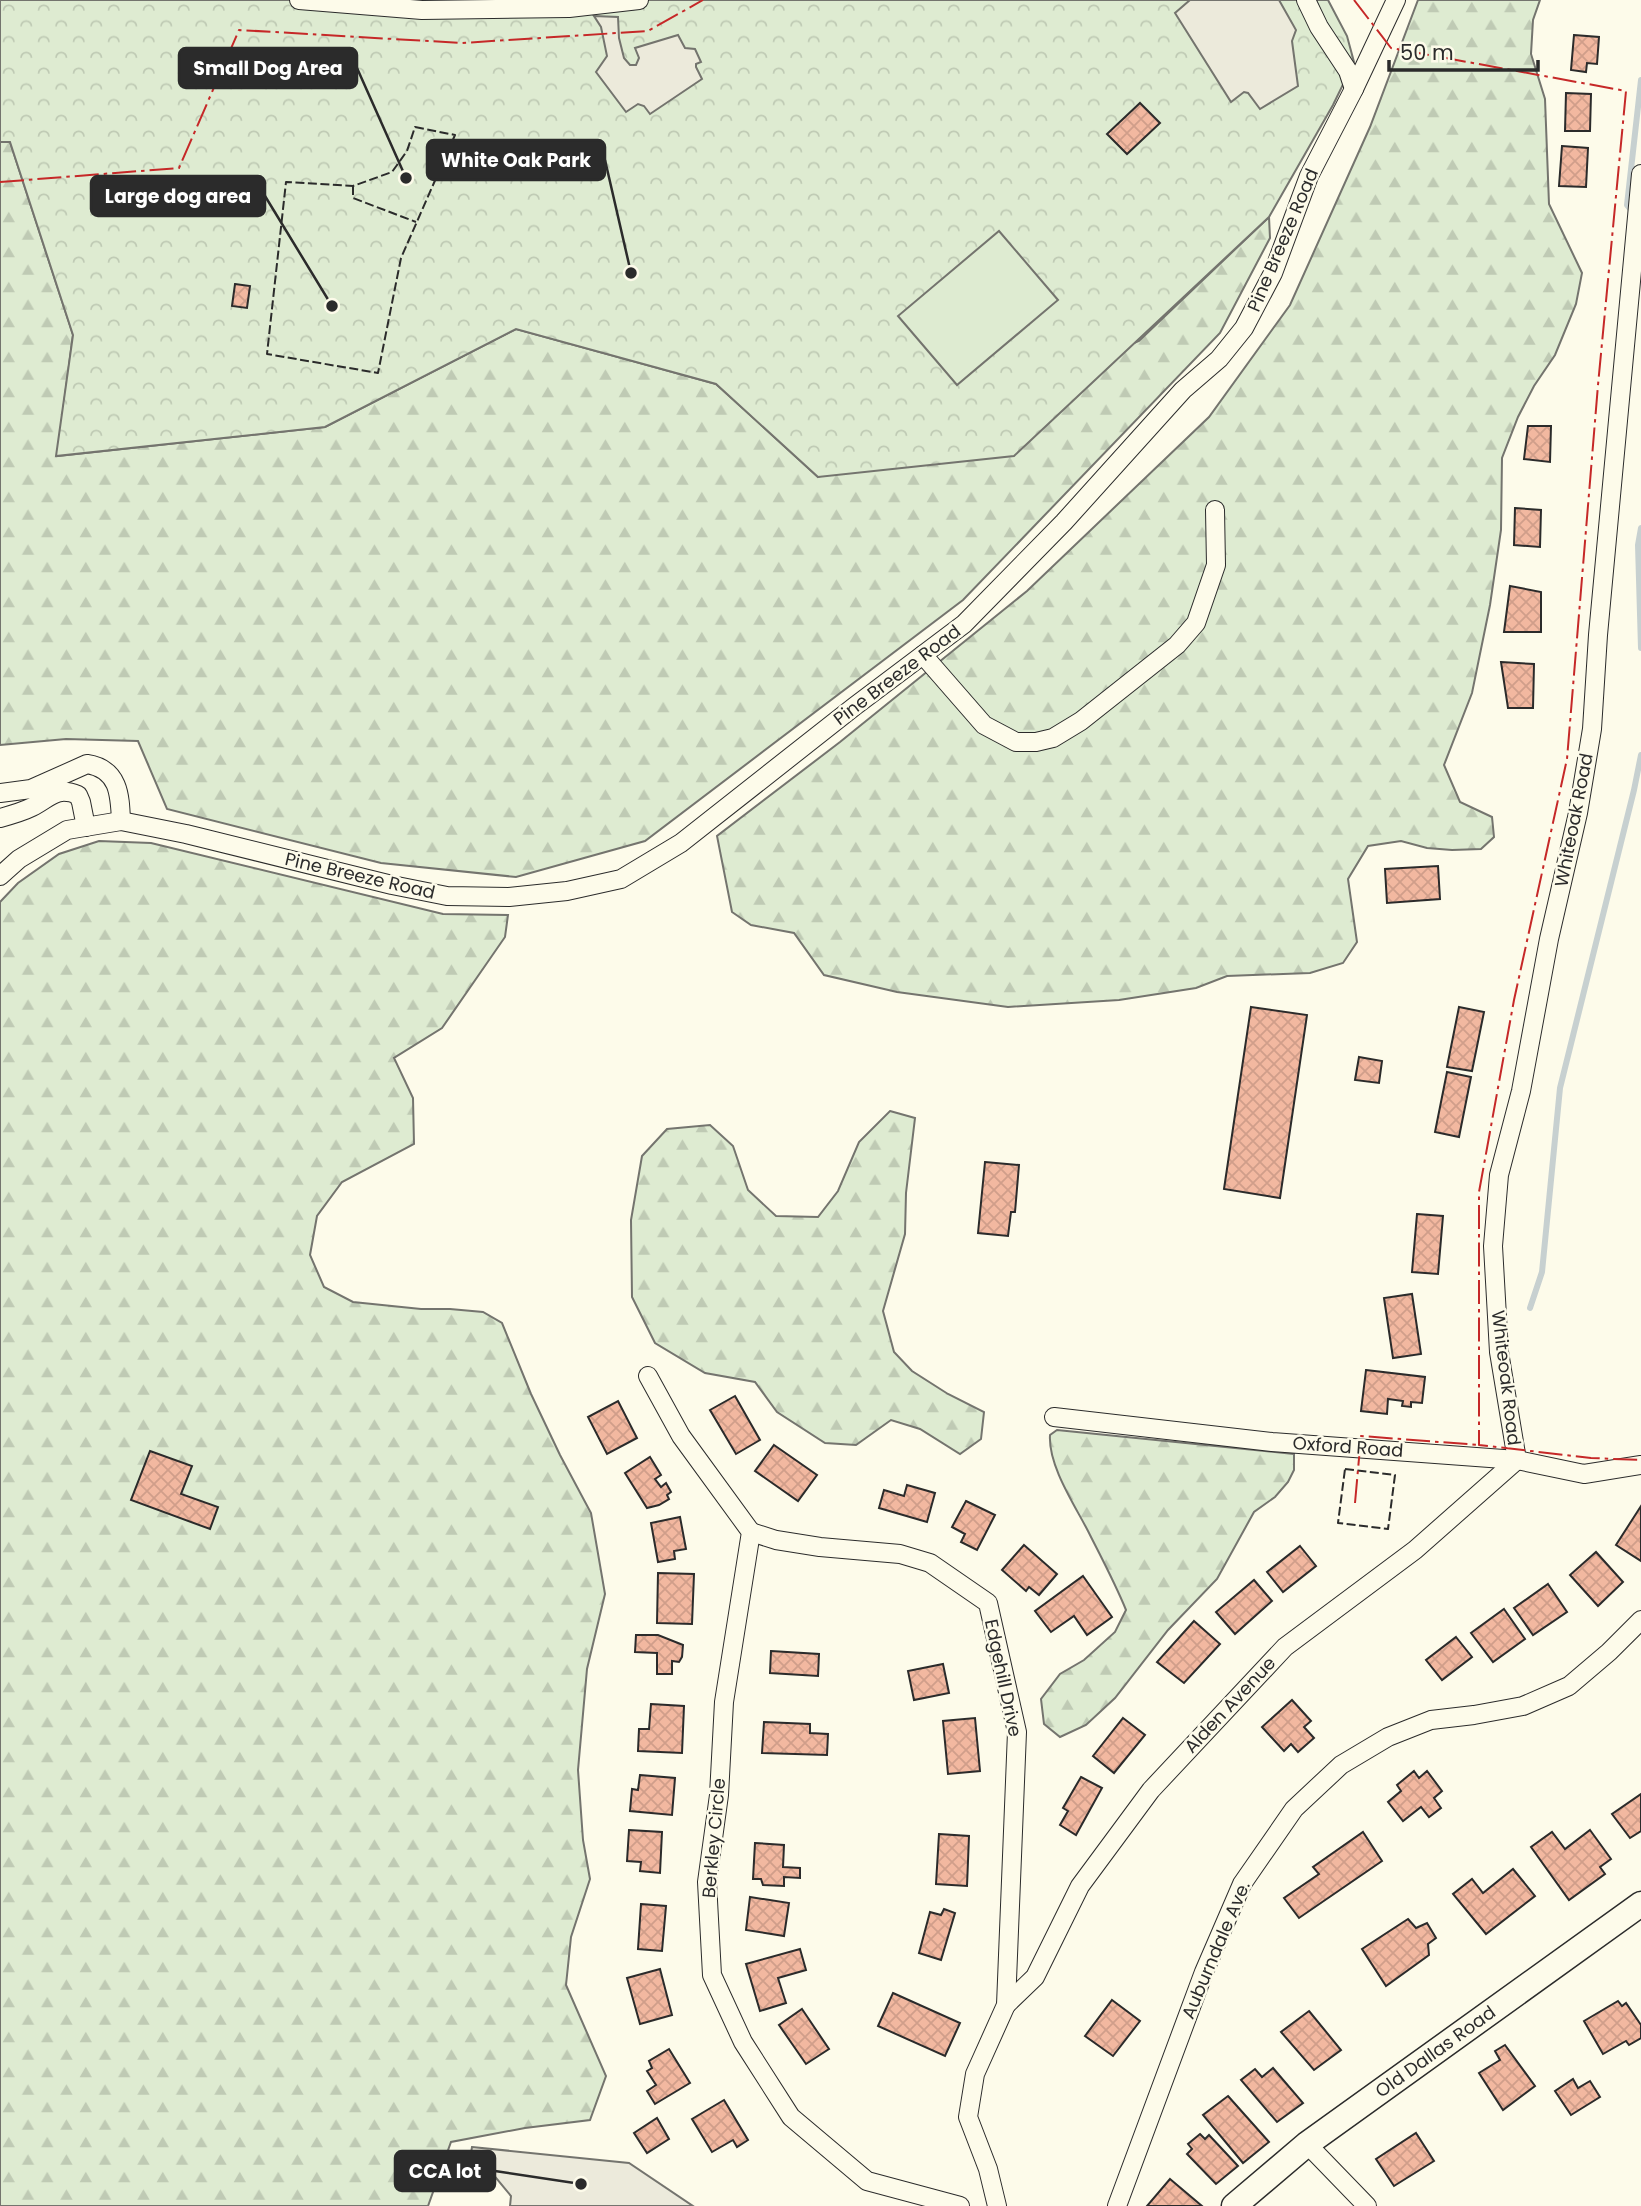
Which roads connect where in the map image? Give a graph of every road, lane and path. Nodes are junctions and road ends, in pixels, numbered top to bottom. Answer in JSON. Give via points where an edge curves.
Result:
{"nodes":[{"id":1,"x":299,"y":0,"type":"edge"},
{"id":2,"x":639,"y":0,"type":"edge"},
{"id":3,"x":1306,"y":0,"type":"edge"},
{"id":4,"x":1396,"y":0,"type":"edge"},
{"id":5,"x":1354,"y":89,"type":"junction"},
{"id":6,"x":1641,"y":174,"type":"edge"},
{"id":7,"x":1215,"y":510,"type":"dead end"},
{"id":8,"x":923,"y":655,"type":"junction"},
{"id":9,"x":0,"y":793,"type":"edge"},
{"id":10,"x":27,"y":799,"type":"junction"},
{"id":11,"x":0,"y":818,"type":"edge"},
{"id":12,"x":121,"y":821,"type":"junction"},
{"id":13,"x":86,"y":827,"type":"junction"},
{"id":14,"x":0,"y":876,"type":"edge"},
{"id":15,"x":648,"y":1376,"type":"dead end"},
{"id":16,"x":1054,"y":1418,"type":"dead end"},
{"id":17,"x":1517,"y":1460,"type":"junction"},
{"id":18,"x":1641,"y":1465,"type":"edge"},
{"id":19,"x":751,"y":1532,"type":"junction"},
{"id":20,"x":1641,"y":1620,"type":"edge"},
{"id":21,"x":1641,"y":1904,"type":"edge"},
{"id":22,"x":1006,"y":2005,"type":"junction"},
{"id":23,"x":1307,"y":2144,"type":"junction"},
{"id":24,"x":960,"y":2206,"type":"edge"},
{"id":25,"x":997,"y":2206,"type":"edge"},
{"id":26,"x":1117,"y":2206,"type":"edge"},
{"id":27,"x":1234,"y":2206,"type":"edge"},
{"id":28,"x":1367,"y":2206,"type":"edge"}],
"edges":[{"from":1,"to":2,"type":"street","via":[[422,10],[569,8]]},
{"from":3,"to":5,"type":"street"},
{"from":4,"to":5,"type":"street","name":"Pine Breeze Road"},
{"from":5,"to":8,"type":"street","name":"Pine Breeze Road","via":[[1309,176],[1273,273],[1244,328],[983,606]]},
{"from":6,"to":17,"type":"street","name":"Whiteoak Road","via":[[1592,729],[1521,1091],[1499,1175],[1493,1246],[1499,1352]]},
{"from":7,"to":8,"type":"street","via":[[1216,565],[1196,623],[1177,645],[1081,722],[1053,738],[1016,742],[984,725]]},
{"from":8,"to":12,"type":"street","name":"Pine Breeze Road","via":[[681,843],[621,879],[568,891],[509,897],[447,896]]},
{"from":9,"to":10,"type":"street"},
{"from":10,"to":11,"type":"street"},
{"from":10,"to":12,"type":"street","via":[[87,764],[96,765],[111,776],[120,793]]},
{"from":10,"to":13,"type":"street","via":[[68,791],[78,795]]},
{"from":12,"to":13,"type":"street"},
{"from":13,"to":14,"type":"street","via":[[66,830]]},
{"from":15,"to":19,"type":"street","via":[[681,1436]]},
{"from":16,"to":17,"type":"street","name":"Oxford Road","via":[[1272,1442]]},
{"from":17,"to":18,"type":"street","name":"Oxford Road","via":[[1584,1474]]},
{"from":17,"to":22,"type":"street","name":"Alden Avenue","via":[[1415,1550],[1285,1647],[1267,1666],[1151,1790],[1080,1886],[1035,1977]]},
{"from":19,"to":22,"type":"street","name":"Edgehill Drive","via":[[820,1548],[901,1554],[930,1563],[988,1603],[1017,1732]]},
{"from":19,"to":24,"type":"street","name":"Berkley Circle","via":[[724,1702],[719,1795],[707,1882],[712,1975],[743,2042],[792,2118],[867,2181]]},
{"from":20,"to":26,"type":"street","name":"Auburndale Ave.","via":[[1569,1686],[1522,1706],[1430,1720],[1388,1737],[1341,1766],[1294,1810],[1242,1884],[1204,1972]]},
{"from":21,"to":23,"type":"street","name":"Old Dallas Road"},
{"from":22,"to":25,"type":"street","via":[[975,2074],[968,2117]]},
{"from":23,"to":27,"type":"street","name":"Old Dallas Road"},
{"from":23,"to":28,"type":"street"}]}
